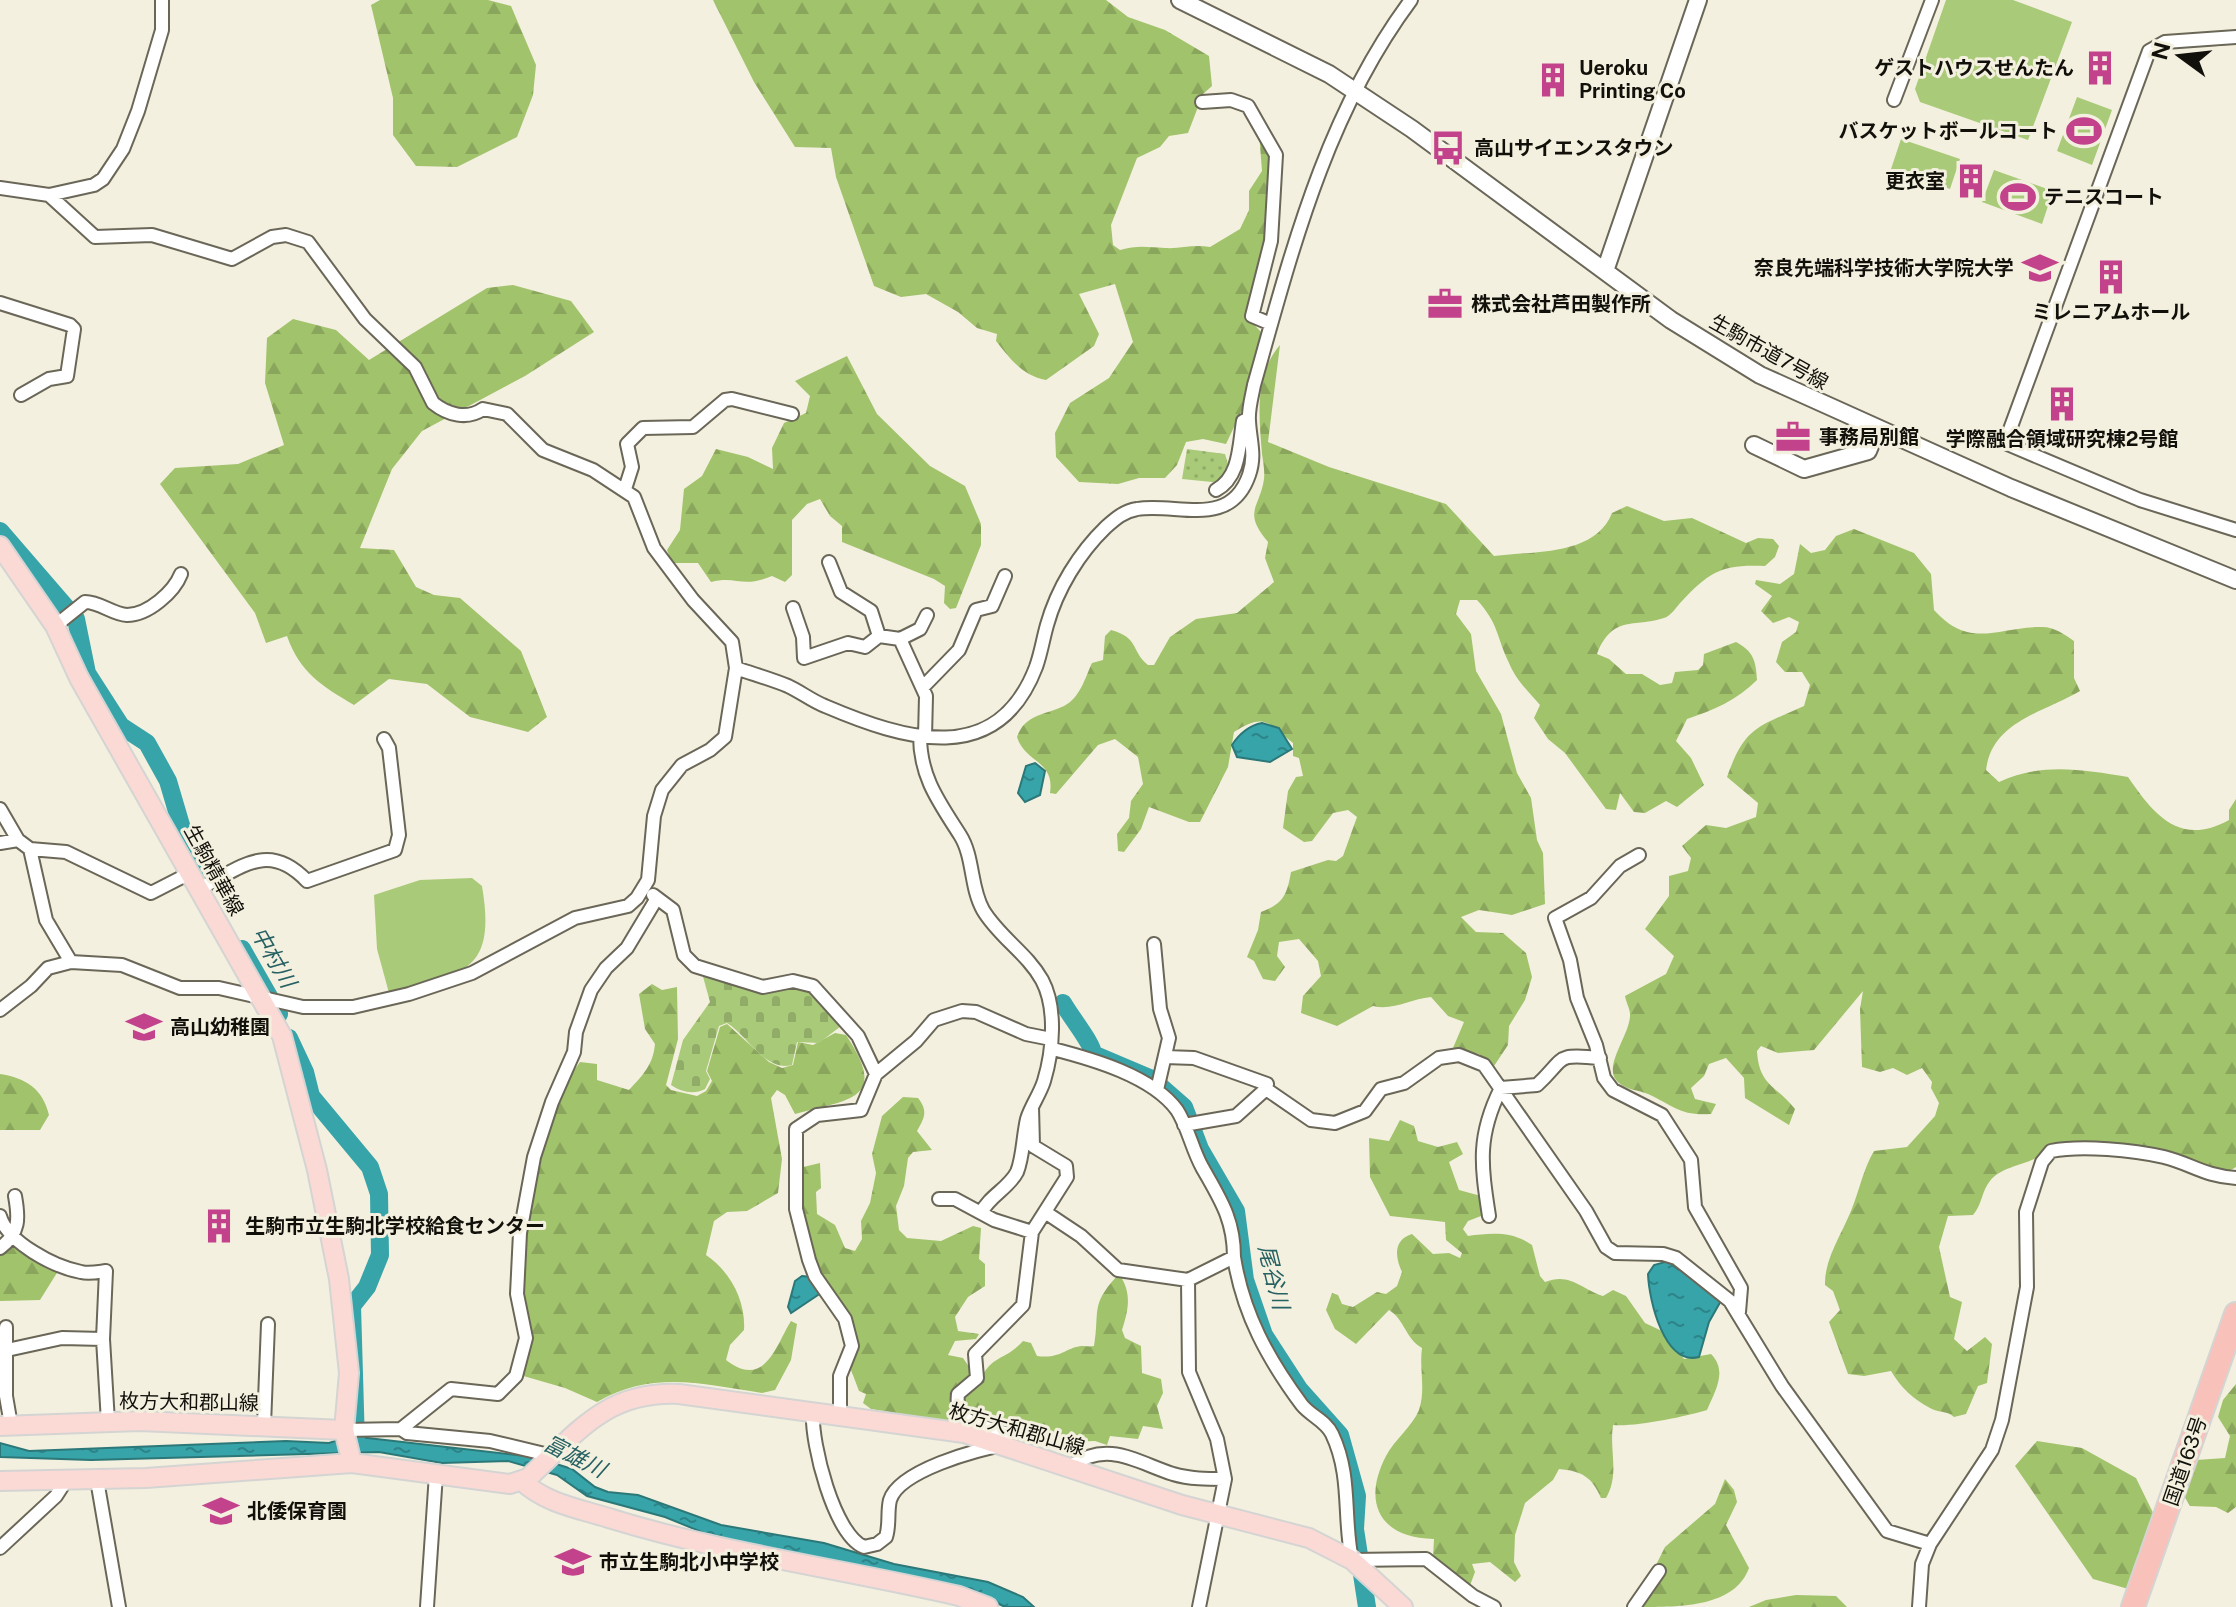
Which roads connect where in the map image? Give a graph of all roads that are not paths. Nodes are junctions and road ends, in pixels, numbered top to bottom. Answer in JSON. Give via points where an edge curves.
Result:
{"nodes":[{"id":1,"x":162,"y":0,"type":"edge"},
{"id":2,"x":1180,"y":0,"type":"edge"},
{"id":3,"x":1698,"y":0,"type":"edge"},
{"id":4,"x":1932,"y":0,"type":"edge"},
{"id":5,"x":1406,"y":2,"type":"edge"},
{"id":6,"x":2236,"y":37,"type":"edge"},
{"id":7,"x":1353,"y":92,"type":"junction"},
{"id":8,"x":1894,"y":100,"type":"dead end"},
{"id":9,"x":1202,"y":102,"type":"dead end"},
{"id":10,"x":0,"y":188,"type":"edge"},
{"id":11,"x":49,"y":195,"type":"junction"},
{"id":12,"x":1605,"y":271,"type":"junction"},
{"id":13,"x":0,"y":303,"type":"edge"},
{"id":14,"x":1271,"y":324,"type":"junction"},
{"id":15,"x":21,"y":395,"type":"dead end"},
{"id":16,"x":792,"y":414,"type":"dead end"},
{"id":17,"x":1248,"y":419,"type":"junction"},
{"id":18,"x":1877,"y":429,"type":"junction"},
{"id":19,"x":1754,"y":445,"type":"dead end"},
{"id":20,"x":625,"y":489,"type":"junction"},
{"id":21,"x":1216,"y":490,"type":"dead end"},
{"id":22,"x":2236,"y":530,"type":"edge"},
{"id":23,"x":0,"y":546,"type":"edge"},
{"id":24,"x":829,"y":562,"type":"dead end"},
{"id":25,"x":181,"y":574,"type":"dead end"},
{"id":26,"x":1005,"y":576,"type":"dead end"},
{"id":27,"x":2236,"y":580,"type":"edge"},
{"id":28,"x":793,"y":608,"type":"dead end"},
{"id":29,"x":927,"y":615,"type":"dead end"},
{"id":30,"x":55,"y":626,"type":"junction"},
{"id":31,"x":879,"y":636,"type":"junction"},
{"id":32,"x":900,"y":639,"type":"junction"},
{"id":33,"x":736,"y":668,"type":"junction"},
{"id":34,"x":923,"y":687,"type":"junction"},
{"id":35,"x":922,"y":736,"type":"junction"},
{"id":36,"x":384,"y":739,"type":"dead end"},
{"id":37,"x":0,"y":809,"type":"edge"},
{"id":38,"x":18,"y":840,"type":"junction"},
{"id":39,"x":0,"y":843,"type":"edge"},
{"id":40,"x":30,"y":849,"type":"junction"},
{"id":41,"x":1639,"y":855,"type":"dead end"},
{"id":42,"x":194,"y":881,"type":"junction"},
{"id":43,"x":644,"y":888,"type":"junction"},
{"id":44,"x":657,"y":898,"type":"junction"},
{"id":45,"x":1154,"y":944,"type":"dead end"},
{"id":46,"x":71,"y":962,"type":"junction"},
{"id":47,"x":266,"y":1000,"type":"junction"},
{"id":48,"x":0,"y":1010,"type":"edge"},
{"id":49,"x":1052,"y":1044,"type":"junction"},
{"id":50,"x":1165,"y":1057,"type":"junction"},
{"id":51,"x":1600,"y":1058,"type":"junction"},
{"id":52,"x":876,"y":1074,"type":"junction"},
{"id":53,"x":1267,"y":1084,"type":"dead end"},
{"id":54,"x":1501,"y":1088,"type":"junction"},
{"id":55,"x":1157,"y":1090,"type":"junction"},
{"id":56,"x":1032,"y":1107,"type":"junction"},
{"id":57,"x":1184,"y":1125,"type":"junction"},
{"id":58,"x":2236,"y":1178,"type":"edge"},
{"id":59,"x":15,"y":1196,"type":"dead end"},
{"id":60,"x":939,"y":1199,"type":"dead end"},
{"id":61,"x":1045,"y":1212,"type":"junction"},
{"id":62,"x":981,"y":1213,"type":"junction"},
{"id":63,"x":0,"y":1216,"type":"edge"},
{"id":64,"x":1489,"y":1216,"type":"dead end"},
{"id":65,"x":1032,"y":1232,"type":"junction"},
{"id":66,"x":13,"y":1237,"type":"junction"},
{"id":67,"x":0,"y":1248,"type":"edge"},
{"id":68,"x":1234,"y":1257,"type":"junction"},
{"id":69,"x":1188,"y":1280,"type":"junction"},
{"id":70,"x":1739,"y":1312,"type":"junction"},
{"id":71,"x":2236,"y":1314,"type":"edge"},
{"id":72,"x":268,"y":1324,"type":"dead end"},
{"id":73,"x":6,"y":1327,"type":"dead end"},
{"id":74,"x":103,"y":1339,"type":"junction"},
{"id":75,"x":4,"y":1353,"type":"edge"},
{"id":76,"x":813,"y":1413,"type":"junction"},
{"id":77,"x":840,"y":1415,"type":"junction"},
{"id":78,"x":108,"y":1422,"type":"junction"},
{"id":79,"x":264,"y":1425,"type":"junction"},
{"id":80,"x":5,"y":1426,"type":"edge"},
{"id":81,"x":401,"y":1429,"type":"junction"},
{"id":82,"x":344,"y":1432,"type":"junction"},
{"id":83,"x":1004,"y":1445,"type":"junction"},
{"id":84,"x":553,"y":1456,"type":"junction"},
{"id":85,"x":351,"y":1459,"type":"junction"},
{"id":86,"x":1071,"y":1466,"type":"junction"},
{"id":87,"x":436,"y":1474,"type":"junction"},
{"id":88,"x":1225,"y":1479,"type":"junction"},
{"id":89,"x":97,"y":1480,"type":"junction"},
{"id":90,"x":525,"y":1480,"type":"junction"},
{"id":91,"x":0,"y":1481,"type":"edge"},
{"id":92,"x":65,"y":1482,"type":"junction"},
{"id":93,"x":1220,"y":1513,"type":"junction"},
{"id":94,"x":1930,"y":1544,"type":"junction"},
{"id":95,"x":0,"y":1548,"type":"edge"},
{"id":96,"x":864,"y":1549,"type":"junction"},
{"id":97,"x":1352,"y":1560,"type":"junction"},
{"id":98,"x":1659,"y":1571,"type":"dead end"},
{"id":99,"x":858,"y":1573,"type":"junction"},
{"id":100,"x":954,"y":1601,"type":"edge"},
{"id":101,"x":119,"y":1607,"type":"edge"},
{"id":102,"x":427,"y":1607,"type":"edge"},
{"id":103,"x":988,"y":1607,"type":"edge"},
{"id":104,"x":1199,"y":1607,"type":"edge"},
{"id":105,"x":1403,"y":1607,"type":"edge"},
{"id":106,"x":1494,"y":1607,"type":"edge"},
{"id":107,"x":1634,"y":1607,"type":"edge"},
{"id":108,"x":1919,"y":1607,"type":"edge"},
{"id":109,"x":2133,"y":1607,"type":"edge"}],
"edges":[{"from":1,"to":11,"type":"street","via":[[159,42],[123,149],[94,185]]},
{"from":2,"to":7,"type":"street","name":"生駒市道7号線","via":[[1329,74]]},
{"from":3,"to":12,"type":"street"},
{"from":4,"to":8,"type":"street"},
{"from":5,"to":7,"type":"street"},
{"from":6,"to":22,"type":"street","via":[[2165,42],[2149,51],[2005,443],[2140,500]]},
{"from":7,"to":12,"type":"street","name":"生駒市道7号線","via":[[1412,129]]},
{"from":7,"to":14,"type":"street","via":[[1315,178]]},
{"from":9,"to":14,"type":"street","via":[[1231,100],[1248,106],[1276,155],[1271,241],[1252,316]]},
{"from":10,"to":11,"type":"street"},
{"from":11,"to":20,"type":"street","via":[[95,237],[152,235],[232,259],[272,237],[308,242],[365,319],[415,367],[441,410],[464,416],[483,409],[507,414],[543,450]]},
{"from":12,"to":18,"type":"street","name":"生駒市道7号線","via":[[1760,375]]},
{"from":13,"to":15,"type":"street","via":[[74,329],[67,376],[49,379]]},
{"from":14,"to":17,"type":"street"},
{"from":16,"to":20,"type":"street","via":[[732,399],[693,427],[643,428],[627,444],[632,467]]},
{"from":17,"to":21,"type":"street","via":[[1243,421],[1237,465]]},
{"from":17,"to":35,"type":"street","via":[[1254,454],[1237,495],[1207,510],[1136,509],[1115,519],[1062,585],[1036,668],[1004,719],[981,734]]},
{"from":18,"to":19,"type":"street","via":[[1868,451],[1804,469]]},
{"from":18,"to":27,"type":"street","name":"生駒市道7号線"},
{"from":20,"to":33,"type":"street","via":[[638,503],[654,548],[732,642]]},
{"from":23,"to":30,"type":"main road","name":"生駒精華線"},
{"from":24,"to":31,"type":"street","via":[[841,592],[867,606]]},
{"from":25,"to":30,"type":"street","via":[[176,586],[136,613],[126,615],[85,602]]},
{"from":26,"to":34,"type":"street","via":[[992,606],[976,610],[959,650]]},
{"from":28,"to":31,"type":"street","via":[[804,658],[848,643],[865,647]]},
{"from":29,"to":32,"type":"street","via":[[920,629]]},
{"from":30,"to":42,"type":"main road","name":"生駒精華線"},
{"from":31,"to":32,"type":"street"},
{"from":32,"to":34,"type":"street"},
{"from":33,"to":35,"type":"street","via":[[834,710]]},
{"from":33,"to":43,"type":"street","via":[[725,737],[682,765],[662,790]]},
{"from":34,"to":35,"type":"street","via":[[927,708]]},
{"from":35,"to":49,"type":"street","via":[[920,759],[931,791],[967,850],[980,904],[1044,983]]},
{"from":36,"to":42,"type":"street","via":[[399,835],[395,850],[316,881],[307,881],[286,862],[262,858]]},
{"from":37,"to":38,"type":"street"},
{"from":38,"to":39,"type":"street"},
{"from":38,"to":40,"type":"street"},
{"from":40,"to":42,"type":"street","via":[[66,852],[151,893]]},
{"from":40,"to":46,"type":"street","via":[[46,920]]},
{"from":41,"to":51,"type":"street","via":[[1620,866],[1591,898],[1555,918]]},
{"from":42,"to":47,"type":"main road","name":"生駒精華線"},
{"from":43,"to":44,"type":"street"},
{"from":43,"to":47,"type":"street","via":[[628,906],[575,918],[472,973],[409,994],[353,1007]]},
{"from":44,"to":52,"type":"street","via":[[673,910],[688,961],[763,987],[793,981],[813,986],[858,1036]]},
{"from":44,"to":81,"type":"street","via":[[627,948],[591,990],[534,1157],[518,1258],[517,1294],[526,1338],[516,1376],[498,1394],[451,1389]]},
{"from":45,"to":50,"type":"street","via":[[1160,1009],[1169,1038]]},
{"from":46,"to":47,"type":"street","via":[[122,965],[166,985],[219,988]]},
{"from":46,"to":48,"type":"street","via":[[48,968]]},
{"from":47,"to":82,"type":"main road","name":"生駒精華線","via":[[290,1065],[334,1253],[349,1373]]},
{"from":49,"to":52,"type":"street","via":[[962,1011],[929,1023]]},
{"from":49,"to":55,"type":"street"},
{"from":49,"to":56,"type":"street"},
{"from":50,"to":53,"type":"street","via":[[1194,1058]]},
{"from":50,"to":55,"type":"street"},
{"from":51,"to":54,"type":"street","via":[[1567,1055],[1537,1085]]},
{"from":51,"to":70,"type":"street","via":[[1613,1090],[1662,1115],[1691,1160],[1695,1207],[1741,1288]]},
{"from":52,"to":77,"type":"street","via":[[861,1110],[817,1115],[794,1134],[796,1209],[809,1260],[845,1319],[852,1346],[840,1376]]},
{"from":54,"to":57,"type":"street","via":[[1484,1065],[1449,1055],[1404,1083],[1381,1089],[1365,1111],[1335,1123],[1311,1120],[1266,1089],[1236,1116]]},
{"from":54,"to":64,"type":"street","via":[[1482,1139]]},
{"from":54,"to":70,"type":"street","via":[[1609,1250],[1676,1258]]},
{"from":55,"to":57,"type":"street"},
{"from":56,"to":61,"type":"street","via":[[1033,1146],[1068,1171]]},
{"from":56,"to":62,"type":"street","via":[[1016,1175]]},
{"from":57,"to":68,"type":"street","via":[[1230,1216]]},
{"from":58,"to":94,"type":"street","via":[[2205,1175],[2154,1155],[2073,1147],[2051,1151],[2037,1174],[2026,1212],[2027,1287],[2002,1420],[1992,1450]]},
{"from":59,"to":66,"type":"street","via":[[20,1220]]},
{"from":60,"to":62,"type":"street","via":[[955,1199]]},
{"from":61,"to":65,"type":"street"},
{"from":61,"to":69,"type":"street","via":[[1118,1270]]},
{"from":62,"to":65,"type":"street"},
{"from":63,"to":66,"type":"street"},
{"from":65,"to":83,"type":"street","via":[[1023,1305],[984,1341],[974,1356],[977,1378],[958,1394],[959,1413],[967,1421],[1005,1433]]},
{"from":66,"to":67,"type":"street"},
{"from":66,"to":74,"type":"street","via":[[76,1271],[106,1271]]},
{"from":68,"to":69,"type":"street"},
{"from":68,"to":97,"type":"street","via":[[1256,1334],[1339,1449],[1348,1484]]},
{"from":69,"to":88,"type":"street","via":[[1189,1372],[1217,1439]]},
{"from":70,"to":94,"type":"street","via":[[1782,1386],[1887,1531]]},
{"from":71,"to":109,"type":"highway","name":"国道163号"},
{"from":72,"to":79,"type":"street"},
{"from":73,"to":75,"type":"street"},
{"from":74,"to":75,"type":"street","via":[[62,1338]]},
{"from":74,"to":78,"type":"street"},
{"from":75,"to":80,"type":"street"},
{"from":76,"to":77,"type":"main road","name":"枚方大和郡山線"},
{"from":76,"to":84,"type":"main road","name":"枚方大和郡山線","via":[[647,1393],[608,1409]]},
{"from":76,"to":96,"type":"street","via":[[812,1436],[828,1491],[850,1536]]},
{"from":77,"to":83,"type":"main road","name":"枚方大和郡山線","via":[[964,1433]]},
{"from":78,"to":79,"type":"main road","name":"枚方大和郡山線"},
{"from":78,"to":80,"type":"main road","name":"枚方大和郡山線"},
{"from":79,"to":82,"type":"main road","name":"枚方大和郡山線"},
{"from":81,"to":82,"type":"street"},
{"from":81,"to":84,"type":"street"},
{"from":82,"to":85,"type":"main road"},
{"from":83,"to":86,"type":"main road","name":"枚方大和郡山線"},
{"from":83,"to":96,"type":"street","via":[[953,1457],[903,1483],[890,1500],[886,1537]]},
{"from":84,"to":90,"type":"main road","name":"枚方大和郡山線"},
{"from":85,"to":87,"type":"main road"},
{"from":85,"to":89,"type":"main road"},
{"from":86,"to":88,"type":"street","via":[[1111,1452],[1176,1475]]},
{"from":86,"to":93,"type":"main road","name":"枚方大和郡山線"},
{"from":87,"to":90,"type":"main road","via":[[498,1483]]},
{"from":87,"to":102,"type":"street"},
{"from":88,"to":93,"type":"street"},
{"from":89,"to":92,"type":"main road"},
{"from":89,"to":101,"type":"street"},
{"from":90,"to":99,"type":"main road","via":[[545,1498],[625,1523],[737,1553]]},
{"from":91,"to":92,"type":"main road"},
{"from":92,"to":95,"type":"street"},
{"from":93,"to":97,"type":"main road","name":"枚方大和郡山線","via":[[1309,1538]]},
{"from":93,"to":104,"type":"street"},
{"from":94,"to":108,"type":"street","via":[[1922,1564]]},
{"from":96,"to":99,"type":"street"},
{"from":97,"to":105,"type":"main road","name":"枚方大和郡山線"},
{"from":97,"to":106,"type":"street","via":[[1426,1559]]},
{"from":98,"to":107,"type":"street"},
{"from":99,"to":100,"type":"main road"},
{"from":100,"to":103,"type":"main road"}]}
